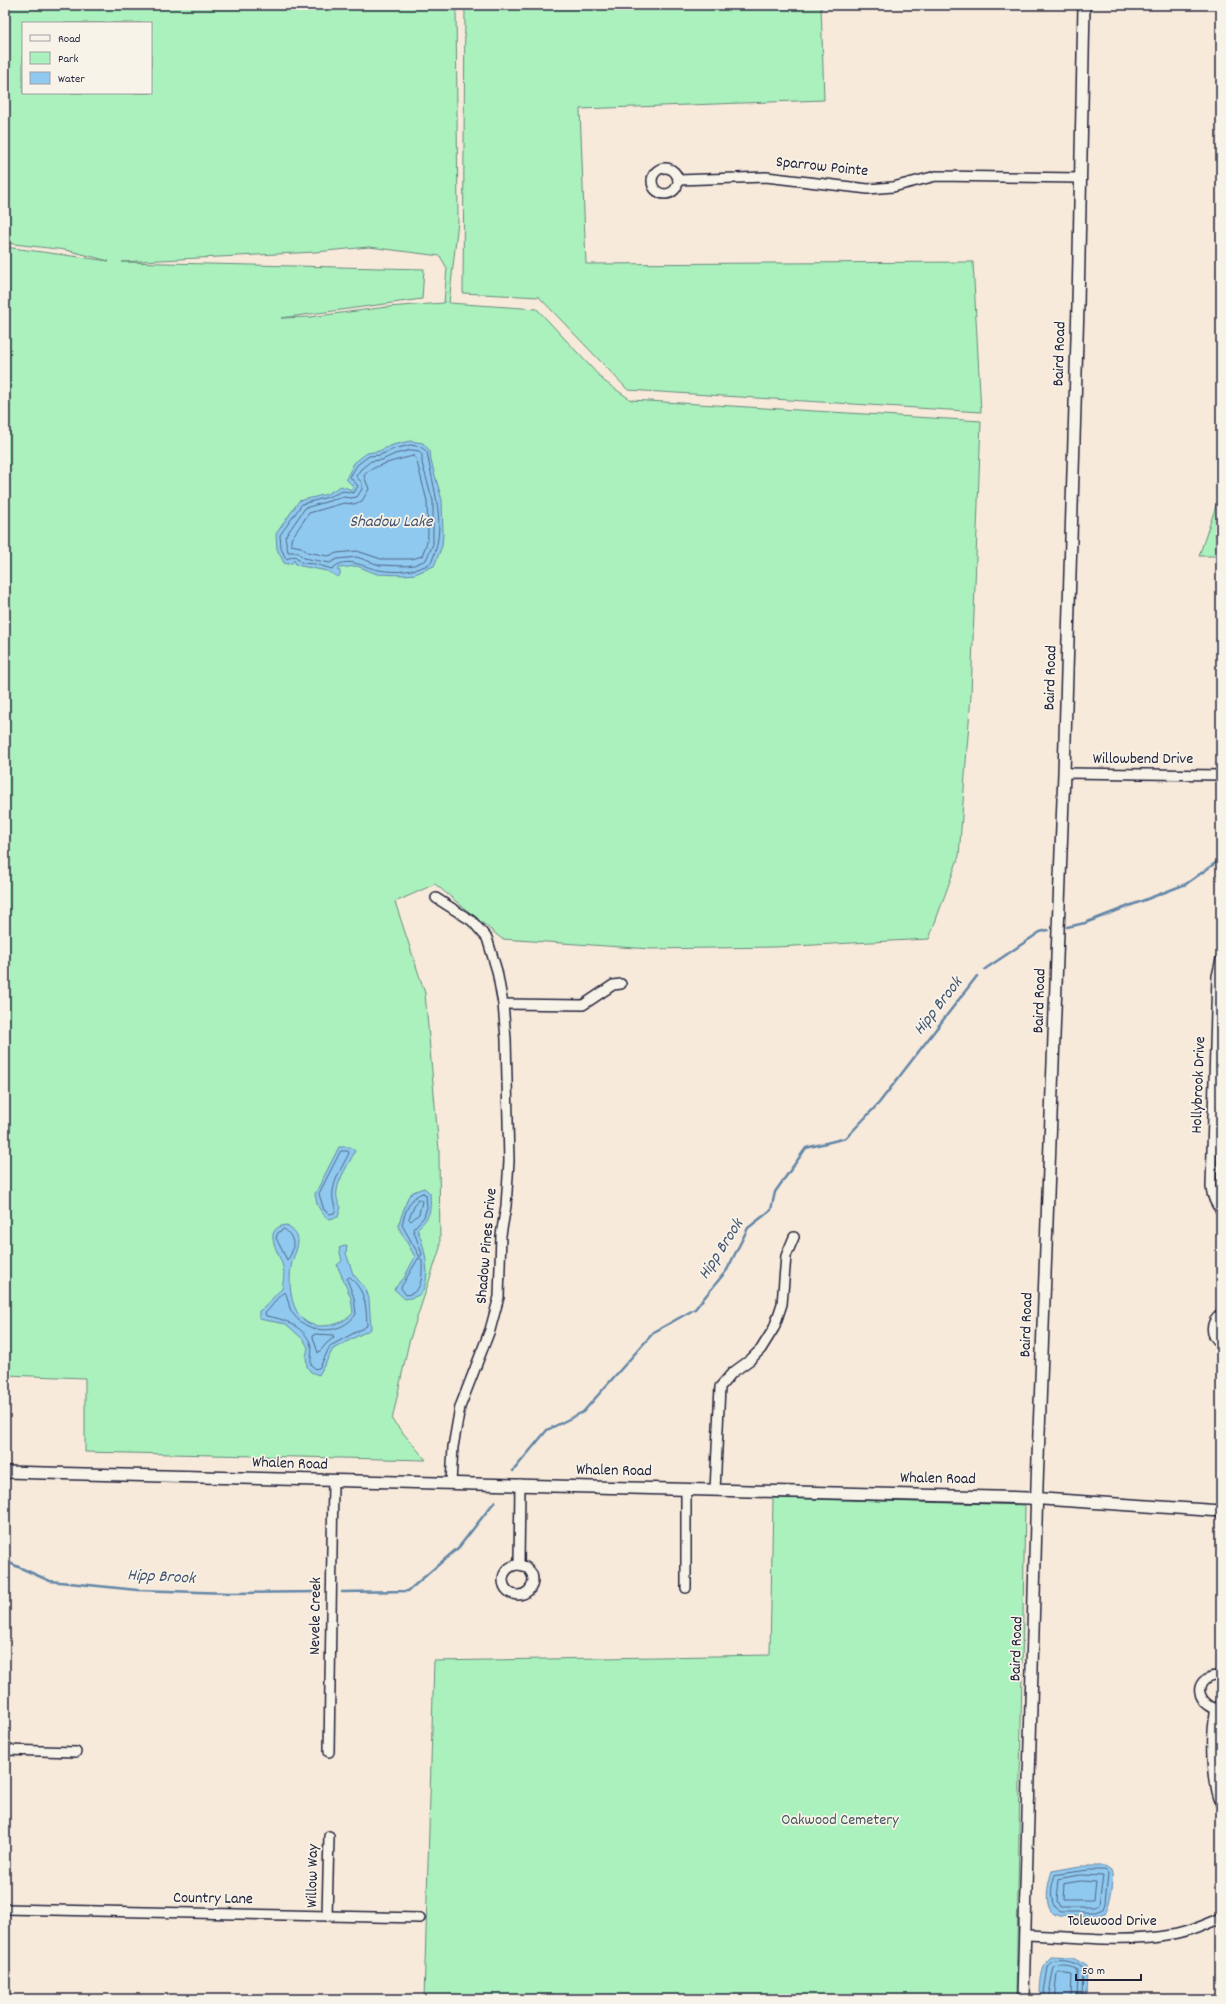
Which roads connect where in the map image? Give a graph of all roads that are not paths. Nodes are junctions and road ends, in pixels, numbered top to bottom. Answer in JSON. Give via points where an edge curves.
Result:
{"nodes":[{"id":1,"x":1084,"y":5,"type":"edge"},
{"id":2,"x":1080,"y":178,"type":"junction"},
{"id":3,"x":678,"y":180,"type":"dead end"},
{"id":4,"x":1064,"y":773,"type":"junction"},
{"id":5,"x":1221,"y":774,"type":"edge"},
{"id":6,"x":436,"y":898,"type":"dead end"},
{"id":7,"x":1221,"y":959,"type":"edge"},
{"id":8,"x":621,"y":984,"type":"dead end"},
{"id":9,"x":503,"y":1004,"type":"junction"},
{"id":10,"x":1221,"y":1210,"type":"edge"},
{"id":11,"x":794,"y":1237,"type":"dead end"},
{"id":12,"x":1221,"y":1314,"type":"edge"},
{"id":13,"x":1221,"y":1343,"type":"edge"},
{"id":14,"x":5,"y":1472,"type":"edge"},
{"id":15,"x":333,"y":1481,"type":"junction"},
{"id":16,"x":451,"y":1483,"type":"junction"},
{"id":17,"x":520,"y":1484,"type":"junction"},
{"id":18,"x":686,"y":1489,"type":"junction"},
{"id":19,"x":715,"y":1490,"type":"junction"},
{"id":20,"x":1037,"y":1498,"type":"junction"},
{"id":21,"x":1221,"y":1511,"type":"edge"},
{"id":22,"x":519,"y":1565,"type":"dead end"},
{"id":23,"x":686,"y":1588,"type":"dead end"},
{"id":24,"x":1221,"y":1677,"type":"edge"},
{"id":25,"x":1219,"y":1707,"type":"edge"},
{"id":26,"x":5,"y":1750,"type":"edge"},
{"id":27,"x":76,"y":1752,"type":"dead end"},
{"id":28,"x":329,"y":1752,"type":"dead end"},
{"id":29,"x":1221,"y":1803,"type":"edge"},
{"id":30,"x":329,"y":1836,"type":"dead end"},
{"id":31,"x":5,"y":1909,"type":"edge"},
{"id":32,"x":327,"y":1916,"type":"junction"},
{"id":33,"x":420,"y":1918,"type":"dead end"},
{"id":34,"x":1221,"y":1918,"type":"edge"},
{"id":35,"x":1025,"y":1935,"type":"junction"},
{"id":36,"x":1023,"y":1999,"type":"edge"}],
"edges":[{"from":1,"to":2,"type":"street","name":"Baird Road"},
{"from":2,"to":3,"type":"street","name":"Sparrow Pointe","via":[[936,176],[893,187],[868,189],[766,177]]},
{"from":2,"to":4,"type":"street","name":"Baird Road"},
{"from":4,"to":5,"type":"street","name":"Willowbend Drive"},
{"from":4,"to":20,"type":"street","name":"Baird Road"},
{"from":6,"to":9,"type":"street","name":"Shadow Pines Drive","via":[[472,920],[483,932],[493,956]]},
{"from":7,"to":10,"type":"street","name":"Hollybrook Drive","via":[[1216,976],[1211,1187],[1212,1196]]},
{"from":8,"to":9,"type":"street","via":[[613,985],[583,1005]]},
{"from":9,"to":16,"type":"street","name":"Shadow Pines Drive","via":[[509,1161],[501,1235],[499,1297],[490,1330],[460,1407],[452,1447]]},
{"from":11,"to":19,"type":"street","via":[[786,1256],[782,1304],[774,1328],[761,1348],[720,1387]]},
{"from":12,"to":13,"type":"street","via":[[1212,1326],[1214,1336]]},
{"from":14,"to":15,"type":"street","name":"Whalen Road"},
{"from":15,"to":16,"type":"street","name":"Whalen Road"},
{"from":15,"to":28,"type":"street","name":"Nevele Creek"},
{"from":16,"to":17,"type":"street","name":"Whalen Road"},
{"from":17,"to":18,"type":"street","name":"Whalen Road"},
{"from":17,"to":22,"type":"street"},
{"from":18,"to":19,"type":"street","name":"Whalen Road"},
{"from":18,"to":23,"type":"street"},
{"from":19,"to":20,"type":"street","name":"Whalen Road"},
{"from":20,"to":21,"type":"street","name":"Whalen Road"},
{"from":20,"to":35,"type":"street","name":"Baird Road"},
{"from":24,"to":25,"type":"street","via":[[1210,1676],[1200,1686],[1202,1700]]},
{"from":25,"to":29,"type":"street","via":[[1214,1716],[1214,1774],[1215,1787]]},
{"from":26,"to":27,"type":"street"},
{"from":30,"to":32,"type":"street","name":"Willow Way"},
{"from":31,"to":32,"type":"street","name":"Country Lane"},
{"from":32,"to":33,"type":"street","name":"Country Lane"},
{"from":34,"to":35,"type":"street","name":"Tolewood Drive","via":[[1174,1935],[1151,1938]]},
{"from":35,"to":36,"type":"street","name":"Baird Road"}]}
